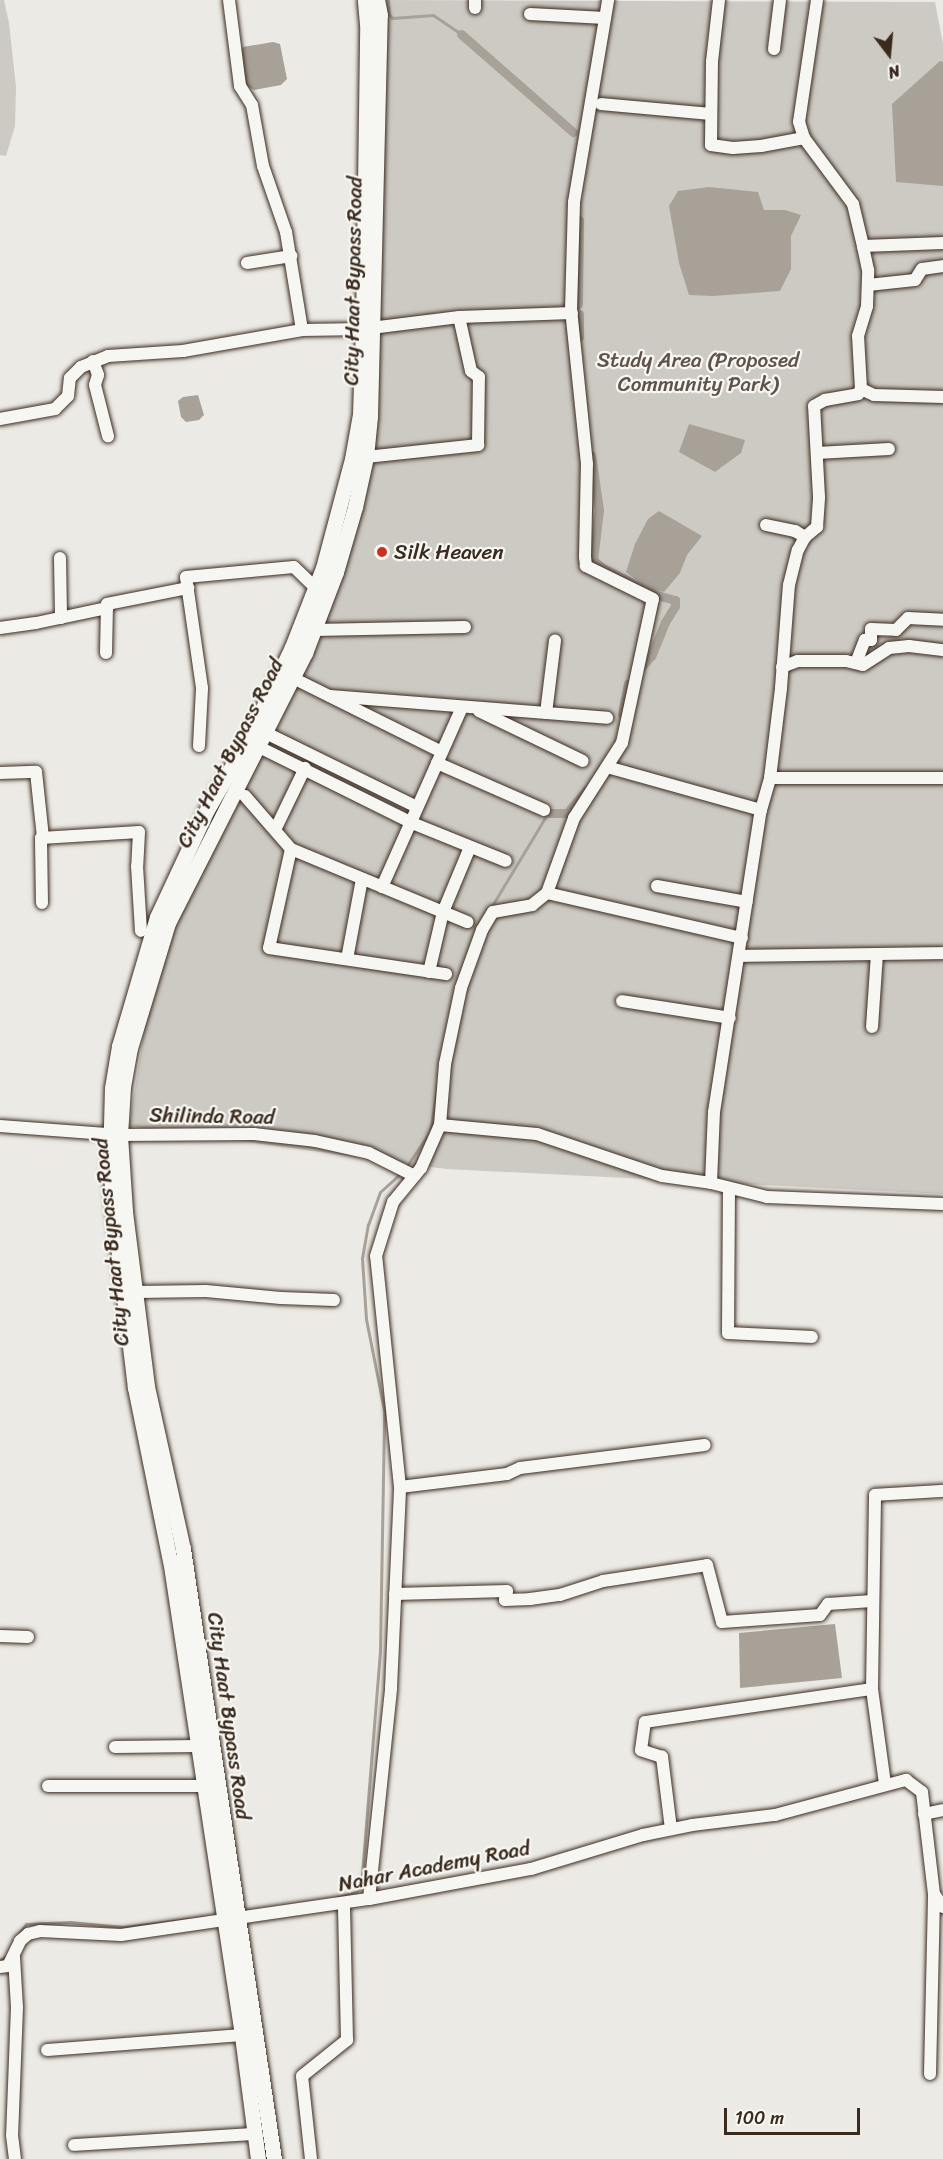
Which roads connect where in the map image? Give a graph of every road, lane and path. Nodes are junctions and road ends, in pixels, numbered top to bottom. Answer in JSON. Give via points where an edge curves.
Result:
{"nodes":[{"id":1,"x":229,"y":0,"type":"edge"},
{"id":2,"x":365,"y":0,"type":"edge"},
{"id":3,"x":377,"y":0,"type":"edge"},
{"id":4,"x":608,"y":0,"type":"edge"},
{"id":5,"x":719,"y":0,"type":"edge"},
{"id":6,"x":780,"y":0,"type":"edge"},
{"id":7,"x":817,"y":0,"type":"edge"},
{"id":8,"x":530,"y":14,"type":"dead end"},
{"id":9,"x":605,"y":18,"type":"junction"},
{"id":10,"x":774,"y":49,"type":"dead end"},
{"id":11,"x":601,"y":104,"type":"dead end"},
{"id":12,"x":711,"y":114,"type":"junction"},
{"id":13,"x":804,"y":138,"type":"junction"},
{"id":14,"x":943,"y":243,"type":"edge"},
{"id":15,"x":863,"y":246,"type":"junction"},
{"id":16,"x":291,"y":256,"type":"junction"},
{"id":17,"x":247,"y":263,"type":"dead end"},
{"id":18,"x":943,"y":266,"type":"edge"},
{"id":19,"x":868,"y":285,"type":"junction"},
{"id":20,"x":572,"y":313,"type":"junction"},
{"id":21,"x":459,"y":317,"type":"junction"},
{"id":22,"x":368,"y":328,"type":"junction"},
{"id":23,"x":302,"y":330,"type":"junction"},
{"id":24,"x":93,"y":361,"type":"junction"},
{"id":25,"x":861,"y":389,"type":"junction"},
{"id":26,"x":943,"y":397,"type":"edge"},
{"id":27,"x":0,"y":419,"type":"edge"},
{"id":28,"x":108,"y":436,"type":"dead end"},
{"id":29,"x":889,"y":449,"type":"dead end"},
{"id":30,"x":817,"y":453,"type":"junction"},
{"id":31,"x":366,"y":457,"type":"junction"},
{"id":32,"x":766,"y":525,"type":"dead end"},
{"id":33,"x":805,"y":537,"type":"junction"},
{"id":34,"x":60,"y":558,"type":"dead end"},
{"id":35,"x":315,"y":587,"type":"junction"},
{"id":36,"x":188,"y":588,"type":"junction"},
{"id":37,"x":107,"y":608,"type":"junction"},
{"id":38,"x":61,"y":618,"type":"junction"},
{"id":39,"x":943,"y":620,"type":"edge"},
{"id":40,"x":465,"y":627,"type":"dead end"},
{"id":41,"x":0,"y":628,"type":"edge"},
{"id":42,"x":314,"y":630,"type":"junction"},
{"id":43,"x":555,"y":640,"type":"dead end"},
{"id":44,"x":943,"y":650,"type":"edge"},
{"id":45,"x":106,"y":653,"type":"dead end"},
{"id":46,"x":856,"y":663,"type":"junction"},
{"id":47,"x":782,"y":667,"type":"junction"},
{"id":48,"x":301,"y":682,"type":"dead end"},
{"id":49,"x":330,"y":696,"type":"junction"},
{"id":50,"x":467,"y":707,"type":"junction"},
{"id":51,"x":546,"y":713,"type":"junction"},
{"id":52,"x":607,"y":718,"type":"dead end"},
{"id":53,"x":260,"y":739,"type":"junction"},
{"id":54,"x":199,"y":746,"type":"dead end"},
{"id":55,"x":439,"y":757,"type":"junction"},
{"id":56,"x":583,"y":761,"type":"dead end"},
{"id":57,"x":607,"y":767,"type":"junction"},
{"id":58,"x":304,"y":768,"type":"junction"},
{"id":59,"x":0,"y":773,"type":"edge"},
{"id":60,"x":770,"y":778,"type":"junction"},
{"id":61,"x":943,"y":778,"type":"edge"},
{"id":62,"x":245,"y":796,"type":"dead end"},
{"id":63,"x":417,"y":807,"type":"junction"},
{"id":64,"x":544,"y":810,"type":"dead end"},
{"id":65,"x":761,"y":810,"type":"junction"},
{"id":66,"x":411,"y":822,"type":"junction"},
{"id":67,"x":275,"y":830,"type":"junction"},
{"id":68,"x":43,"y":838,"type":"junction"},
{"id":69,"x":470,"y":847,"type":"junction"},
{"id":70,"x":291,"y":849,"type":"junction"},
{"id":71,"x":506,"y":861,"type":"dead end"},
{"id":72,"x":362,"y":879,"type":"junction"},
{"id":73,"x":657,"y":886,"type":"dead end"},
{"id":74,"x":382,"y":887,"type":"junction"},
{"id":75,"x":547,"y":893,"type":"junction"},
{"id":76,"x":747,"y":902,"type":"junction"},
{"id":77,"x":42,"y":903,"type":"dead end"},
{"id":78,"x":443,"y":912,"type":"junction"},
{"id":79,"x":467,"y":922,"type":"dead end"},
{"id":80,"x":141,"y":931,"type":"dead end"},
{"id":81,"x":742,"y":938,"type":"junction"},
{"id":82,"x":943,"y":953,"type":"edge"},
{"id":83,"x":877,"y":954,"type":"junction"},
{"id":84,"x":739,"y":956,"type":"junction"},
{"id":85,"x":347,"y":959,"type":"junction"},
{"id":86,"x":429,"y":972,"type":"junction"},
{"id":87,"x":446,"y":974,"type":"dead end"},
{"id":88,"x":622,"y":1001,"type":"dead end"},
{"id":89,"x":730,"y":1018,"type":"junction"},
{"id":90,"x":872,"y":1027,"type":"dead end"},
{"id":91,"x":440,"y":1125,"type":"junction"},
{"id":92,"x":0,"y":1126,"type":"edge"},
{"id":93,"x":115,"y":1134,"type":"junction"},
{"id":94,"x":413,"y":1175,"type":"junction"},
{"id":95,"x":711,"y":1183,"type":"junction"},
{"id":96,"x":729,"y":1189,"type":"junction"},
{"id":97,"x":943,"y":1204,"type":"edge"},
{"id":98,"x":136,"y":1292,"type":"junction"},
{"id":99,"x":334,"y":1300,"type":"dead end"},
{"id":100,"x":812,"y":1337,"type":"dead end"},
{"id":101,"x":705,"y":1445,"type":"dead end"},
{"id":102,"x":400,"y":1487,"type":"junction"},
{"id":103,"x":943,"y":1491,"type":"edge"},
{"id":104,"x":395,"y":1594,"type":"junction"},
{"id":105,"x":872,"y":1601,"type":"junction"},
{"id":106,"x":0,"y":1636,"type":"edge"},
{"id":107,"x":28,"y":1637,"type":"dead end"},
{"id":108,"x":872,"y":1689,"type":"junction"},
{"id":109,"x":197,"y":1746,"type":"junction"},
{"id":110,"x":115,"y":1747,"type":"dead end"},
{"id":111,"x":885,"y":1784,"type":"junction"},
{"id":112,"x":48,"y":1786,"type":"dead end"},
{"id":113,"x":203,"y":1786,"type":"junction"},
{"id":114,"x":943,"y":1810,"type":"edge"},
{"id":115,"x":924,"y":1814,"type":"junction"},
{"id":116,"x":671,"y":1829,"type":"junction"},
{"id":117,"x":934,"y":1894,"type":"junction"},
{"id":118,"x":369,"y":1899,"type":"junction"},
{"id":119,"x":344,"y":1903,"type":"junction"},
{"id":120,"x":943,"y":1907,"type":"edge"},
{"id":121,"x":231,"y":1921,"type":"junction"},
{"id":122,"x":14,"y":1957,"type":"junction"},
{"id":123,"x":0,"y":1967,"type":"edge"},
{"id":124,"x":242,"y":2035,"type":"junction"},
{"id":125,"x":47,"y":2050,"type":"dead end"},
{"id":126,"x":930,"y":2074,"type":"dead end"},
{"id":127,"x":255,"y":2134,"type":"junction"},
{"id":128,"x":74,"y":2145,"type":"dead end"},
{"id":129,"x":15,"y":2159,"type":"edge"},
{"id":130,"x":258,"y":2159,"type":"edge"},
{"id":131,"x":274,"y":2159,"type":"edge"},
{"id":132,"x":311,"y":2159,"type":"edge"}],
"edges":[{"from":1,"to":16,"type":"street","via":[[240,86],[252,105],[263,166]]},
{"from":2,"to":22,"type":"main road","name":"City Haat Bypass Road"},
{"from":3,"to":22,"type":"main road","name":"City Haat Bypass Road","via":[[380,15]]},
{"from":4,"to":9,"type":"street"},
{"from":5,"to":12,"type":"street"},
{"from":6,"to":10,"type":"street"},
{"from":7,"to":13,"type":"street","via":[[799,107]]},
{"from":8,"to":9,"type":"street"},
{"from":9,"to":20,"type":"street","via":[[574,202]]},
{"from":11,"to":12,"type":"street"},
{"from":12,"to":13,"type":"street","via":[[711,144],[752,147]]},
{"from":13,"to":15,"type":"street","via":[[853,204]]},
{"from":14,"to":15,"type":"street"},
{"from":15,"to":19,"type":"street"},
{"from":16,"to":17,"type":"street"},
{"from":16,"to":23,"type":"street"},
{"from":18,"to":19,"type":"street","via":[[922,269],[915,280]]},
{"from":19,"to":25,"type":"street","via":[[867,306],[858,336]]},
{"from":20,"to":21,"type":"street"},
{"from":20,"to":57,"type":"street","via":[[587,464],[586,566],[653,599],[622,743]]},
{"from":21,"to":22,"type":"street"},
{"from":21,"to":31,"type":"street","via":[[471,371],[479,377],[478,445]]},
{"from":22,"to":23,"type":"street"},
{"from":22,"to":31,"type":"main road","name":"City Haat Bypass Road"},
{"from":22,"to":35,"type":"main road","name":"City Haat Bypass Road","via":[[352,459]]},
{"from":23,"to":24,"type":"street","via":[[183,351],[108,356]]},
{"from":24,"to":27,"type":"street","via":[[70,378],[68,396],[55,409]]},
{"from":24,"to":28,"type":"street"},
{"from":25,"to":26,"type":"street","via":[[874,395]]},
{"from":25,"to":30,"type":"street","via":[[814,406]]},
{"from":29,"to":30,"type":"street"},
{"from":30,"to":33,"type":"street","via":[[817,527]]},
{"from":31,"to":42,"type":"main road","name":"City Haat Bypass Road","via":[[336,572]]},
{"from":32,"to":33,"type":"street"},
{"from":33,"to":47,"type":"street","via":[[789,585]]},
{"from":34,"to":38,"type":"street"},
{"from":35,"to":36,"type":"street","via":[[294,567],[195,575],[186,577]]},
{"from":35,"to":93,"type":"main road","name":"City Haat Bypass Road","via":[[272,690],[207,810],[157,917],[119,1046],[112,1088]]},
{"from":36,"to":37,"type":"street","via":[[130,598],[107,604]]},
{"from":36,"to":54,"type":"street","via":[[202,688]]},
{"from":37,"to":38,"type":"street"},
{"from":37,"to":45,"type":"street"},
{"from":38,"to":41,"type":"street"},
{"from":39,"to":46,"type":"street","via":[[908,618],[896,630],[871,629],[871,640],[865,640]]},
{"from":40,"to":42,"type":"street"},
{"from":42,"to":53,"type":"main road","name":"City Haat Bypass Road"},
{"from":43,"to":51,"type":"street"},
{"from":44,"to":46,"type":"street","via":[[889,648],[863,665]]},
{"from":46,"to":47,"type":"street","via":[[798,661]]},
{"from":47,"to":60,"type":"street"},
{"from":48,"to":49,"type":"street"},
{"from":49,"to":50,"type":"street"},
{"from":49,"to":55,"type":"street"},
{"from":50,"to":51,"type":"street"},
{"from":50,"to":55,"type":"street"},
{"from":50,"to":56,"type":"street"},
{"from":51,"to":52,"type":"street"},
{"from":53,"to":58,"type":"street"},
{"from":53,"to":63,"type":"street"},
{"from":53,"to":93,"type":"main road","name":"City Haat Bypass Road","via":[[168,922],[130,1048]]},
{"from":55,"to":63,"type":"street"},
{"from":55,"to":64,"type":"street"},
{"from":57,"to":65,"type":"street"},
{"from":57,"to":75,"type":"street","via":[[574,818]]},
{"from":58,"to":66,"type":"street"},
{"from":58,"to":67,"type":"street"},
{"from":59,"to":68,"type":"street","via":[[36,772]]},
{"from":60,"to":61,"type":"street"},
{"from":60,"to":65,"type":"street"},
{"from":62,"to":67,"type":"street"},
{"from":63,"to":66,"type":"street"},
{"from":65,"to":76,"type":"street"},
{"from":66,"to":69,"type":"street"},
{"from":66,"to":74,"type":"street"},
{"from":67,"to":70,"type":"street"},
{"from":68,"to":77,"type":"street"},
{"from":68,"to":80,"type":"street","via":[[139,832]]},
{"from":69,"to":71,"type":"street"},
{"from":69,"to":78,"type":"street"},
{"from":70,"to":72,"type":"street"},
{"from":70,"to":85,"type":"street","via":[[269,948]]},
{"from":72,"to":74,"type":"street"},
{"from":72,"to":85,"type":"street"},
{"from":73,"to":76,"type":"street"},
{"from":74,"to":78,"type":"street"},
{"from":75,"to":81,"type":"street"},
{"from":75,"to":91,"type":"street","via":[[532,905],[493,912],[482,930],[459,999],[445,1064]]},
{"from":76,"to":81,"type":"street"},
{"from":78,"to":79,"type":"street"},
{"from":78,"to":86,"type":"street"},
{"from":81,"to":84,"type":"street"},
{"from":82,"to":83,"type":"street"},
{"from":83,"to":84,"type":"street"},
{"from":83,"to":90,"type":"street"},
{"from":84,"to":89,"type":"street"},
{"from":85,"to":86,"type":"street"},
{"from":86,"to":87,"type":"street"},
{"from":88,"to":89,"type":"street"},
{"from":89,"to":95,"type":"street","via":[[714,1112]]},
{"from":91,"to":94,"type":"street"},
{"from":91,"to":95,"type":"street","via":[[537,1134],[662,1176]]},
{"from":92,"to":93,"type":"street","name":"Shilinda Road"},
{"from":93,"to":94,"type":"street","name":"Shilinda Road","via":[[254,1134],[315,1141],[369,1153]]},
{"from":93,"to":98,"type":"main road","name":"City Haat Bypass Road"},
{"from":93,"to":109,"type":"main road","name":"City Haat Bypass Road","via":[[114,1211],[135,1388],[172,1571]]},
{"from":94,"to":102,"type":"street","via":[[393,1202],[376,1256]]},
{"from":95,"to":96,"type":"street"},
{"from":96,"to":97,"type":"street","via":[[767,1197]]},
{"from":96,"to":100,"type":"street","via":[[728,1333]]},
{"from":98,"to":99,"type":"street","via":[[206,1290]]},
{"from":98,"to":121,"type":"main road","name":"City Haat Bypass Road","via":[[147,1386],[183,1549]]},
{"from":101,"to":102,"type":"street"},
{"from":102,"to":104,"type":"street"},
{"from":103,"to":105,"type":"street","via":[[875,1496]]},
{"from":104,"to":105,"type":"street","via":[[507,1591],[505,1600],[530,1599],[560,1596],[603,1581],[707,1565],[722,1622],[820,1615],[828,1604]]},
{"from":104,"to":118,"type":"street","via":[[391,1688]]},
{"from":105,"to":108,"type":"street"},
{"from":106,"to":107,"type":"street"},
{"from":108,"to":111,"type":"street"},
{"from":108,"to":116,"type":"street","via":[[645,1722],[641,1750],[663,1758]]},
{"from":109,"to":110,"type":"street"},
{"from":109,"to":113,"type":"main road","name":"City Haat Bypass Road"},
{"from":111,"to":115,"type":"street","name":"Nahar Academy Road","via":[[906,1780],[922,1792]]},
{"from":111,"to":116,"type":"street","name":"Nahar Academy Road","via":[[775,1815]]},
{"from":112,"to":113,"type":"street"},
{"from":113,"to":121,"type":"main road","name":"City Haat Bypass Road"},
{"from":114,"to":115,"type":"street"},
{"from":115,"to":117,"type":"street","name":"Nahar Academy Road"},
{"from":116,"to":118,"type":"street","name":"Nahar Academy Road","via":[[531,1869]]},
{"from":117,"to":120,"type":"street"},
{"from":117,"to":126,"type":"street","name":"Nahar Academy Road"},
{"from":118,"to":119,"type":"street","name":"Nahar Academy Road"},
{"from":119,"to":121,"type":"street","name":"Nahar Academy Road"},
{"from":119,"to":132,"type":"street","via":[[347,2040],[302,2076]]},
{"from":121,"to":122,"type":"street","name":"Nahar Academy Road","via":[[121,1935],[40,1929],[20,1941]]},
{"from":121,"to":124,"type":"main road","name":"City Haat Bypass Road"},
{"from":121,"to":131,"type":"main road","name":"City Haat Bypass Road"},
{"from":122,"to":123,"type":"street","name":"Nahar Academy Road","via":[[8,1966]]},
{"from":122,"to":129,"type":"street"},
{"from":124,"to":125,"type":"street"},
{"from":124,"to":127,"type":"main road","name":"City Haat Bypass Road"},
{"from":127,"to":128,"type":"street"},
{"from":127,"to":130,"type":"main road","name":"City Haat Bypass Road"}]}
